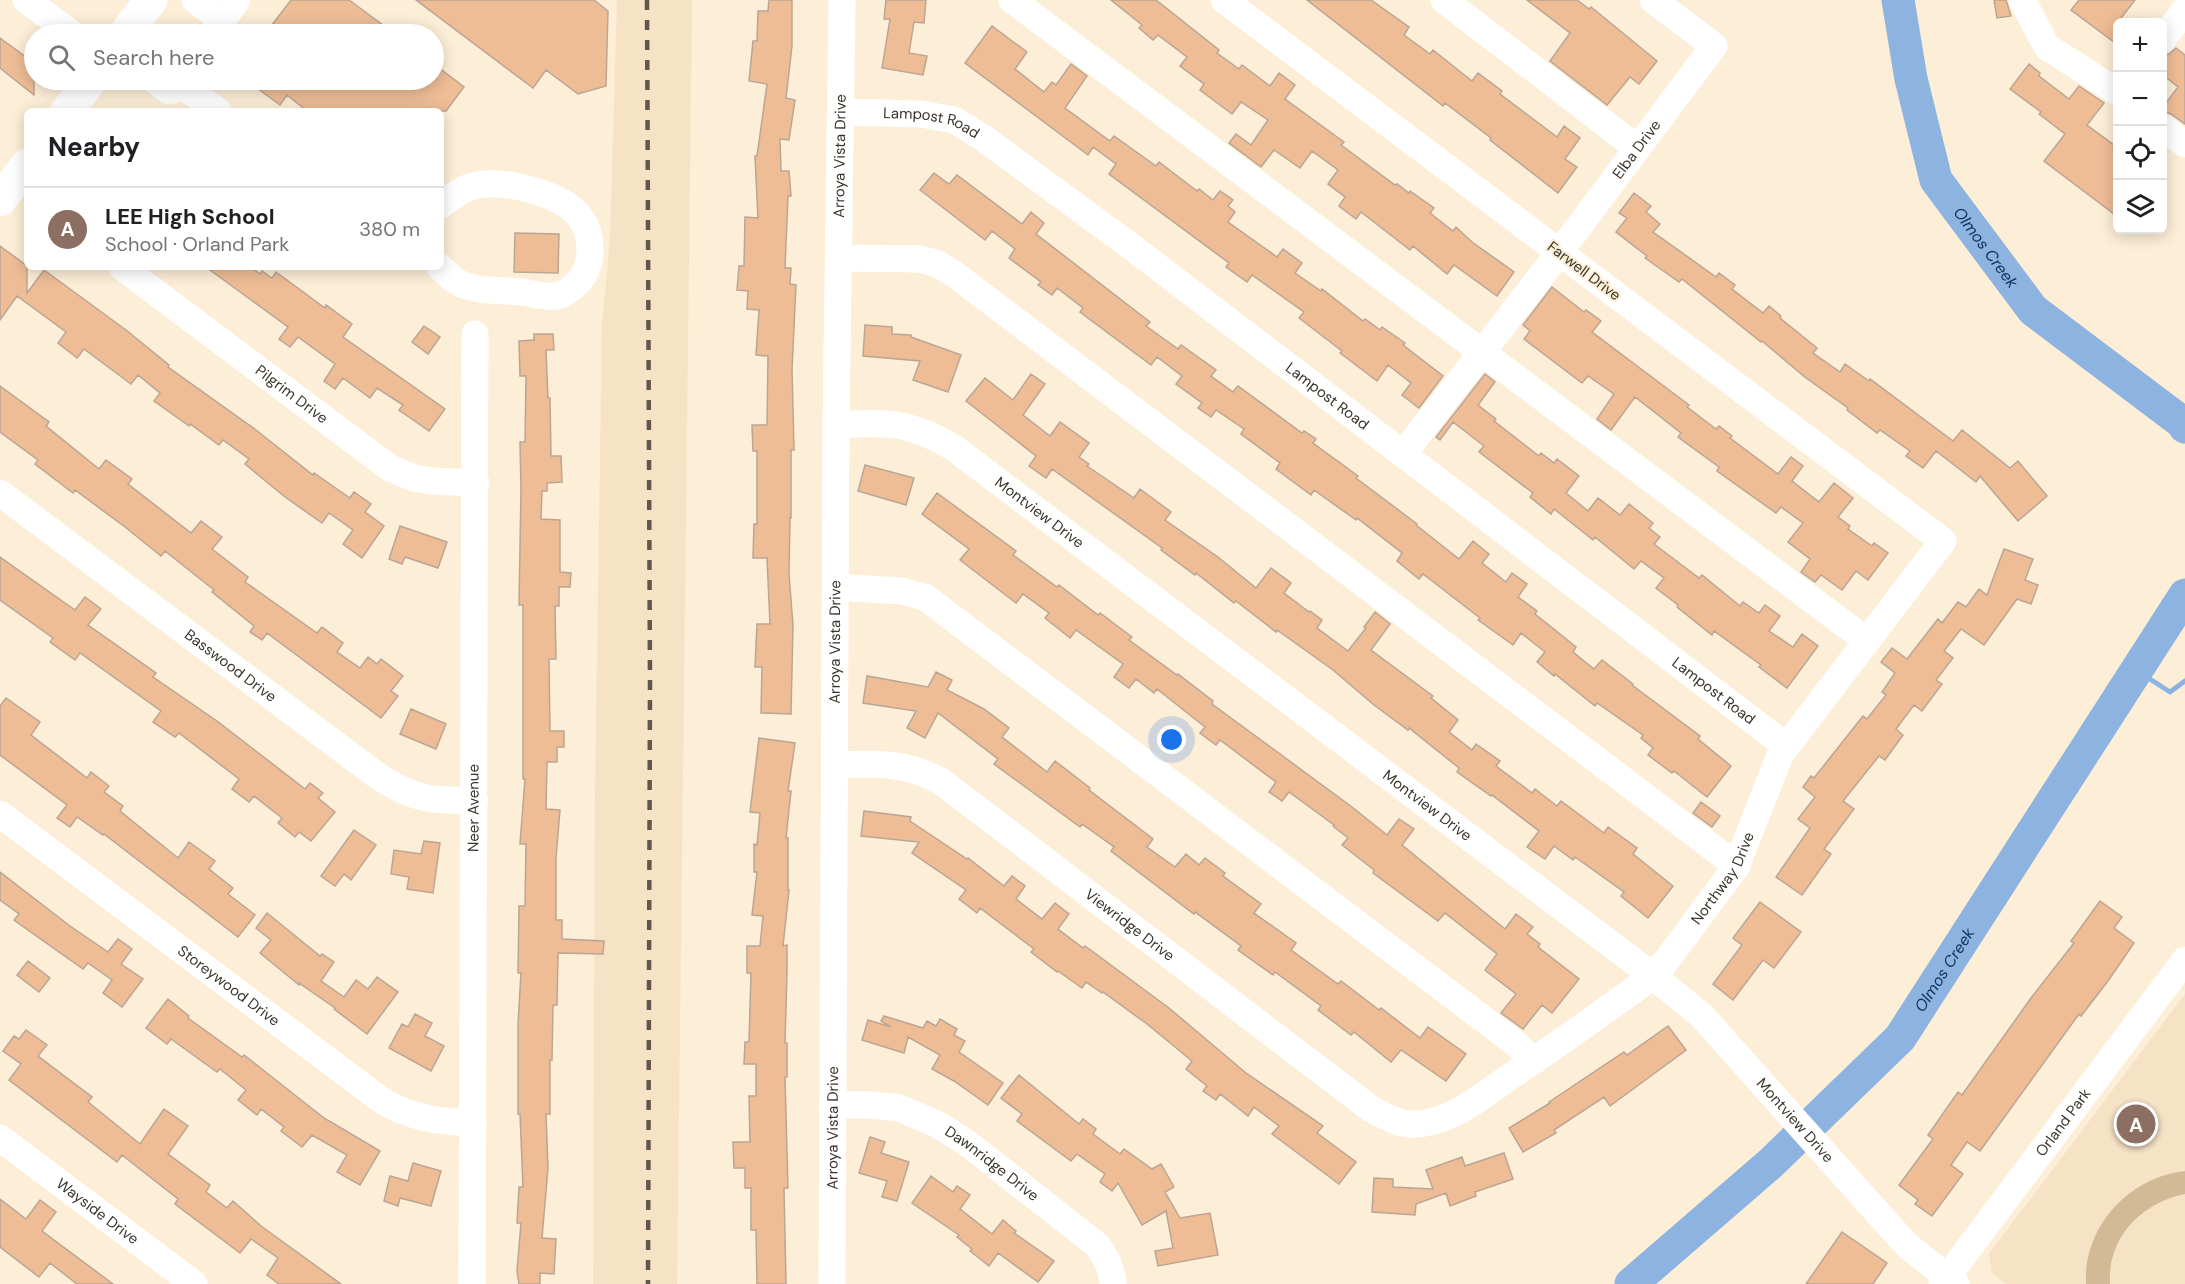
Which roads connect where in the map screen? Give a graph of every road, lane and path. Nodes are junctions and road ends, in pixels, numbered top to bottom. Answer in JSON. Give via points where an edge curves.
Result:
{"nodes":[{"id":1,"x":26,"y":0,"type":"edge"},
{"id":2,"x":151,"y":0,"type":"edge"},
{"id":3,"x":195,"y":0,"type":"edge"},
{"id":4,"x":842,"y":0,"type":"edge"},
{"id":5,"x":1012,"y":0,"type":"edge"},
{"id":6,"x":1224,"y":0,"type":"edge"},
{"id":7,"x":1444,"y":0,"type":"edge"},
{"id":8,"x":1653,"y":0,"type":"edge"},
{"id":9,"x":2022,"y":0,"type":"edge"},
{"id":10,"x":2185,"y":10,"type":"edge"},
{"id":11,"x":223,"y":18,"type":"edge"},
{"id":12,"x":58,"y":24,"type":"edge"},
{"id":13,"x":133,"y":24,"type":"edge"},
{"id":14,"x":2167,"y":35,"type":"edge"},
{"id":15,"x":2113,"y":89,"type":"edge"},
{"id":16,"x":83,"y":90,"type":"edge"},
{"id":17,"x":185,"y":90,"type":"edge"},
{"id":18,"x":69,"y":108,"type":"edge"},
{"id":19,"x":213,"y":108,"type":"edge"},
{"id":20,"x":841,"y":112,"type":"junction"},
{"id":21,"x":2167,"y":130,"type":"edge"},
{"id":22,"x":2185,"y":144,"type":"edge"},
{"id":23,"x":1637,"y":148,"type":"junction"},
{"id":24,"x":444,"y":204,"type":"edge"},
{"id":25,"x":1559,"y":253,"type":"junction"},
{"id":26,"x":838,"y":258,"type":"junction"},
{"id":27,"x":126,"y":270,"type":"edge"},
{"id":28,"x":443,"y":270,"type":"edge"},
{"id":29,"x":475,"y":333,"type":"dead end"},
{"id":30,"x":1483,"y":352,"type":"junction"},
{"id":31,"x":836,"y":425,"type":"junction"},
{"id":32,"x":1403,"y":454,"type":"junction"},
{"id":33,"x":476,"y":483,"type":"junction"},
{"id":34,"x":0,"y":493,"type":"edge"},
{"id":35,"x":1943,"y":542,"type":"joint"},
{"id":36,"x":836,"y":587,"type":"junction"},
{"id":37,"x":1867,"y":641,"type":"junction"},
{"id":38,"x":1786,"y":746,"type":"junction"},
{"id":39,"x":835,"y":765,"type":"junction"},
{"id":40,"x":475,"y":801,"type":"junction"},
{"id":41,"x":0,"y":814,"type":"edge"},
{"id":42,"x":1737,"y":866,"type":"junction"},
{"id":43,"x":2185,"y":960,"type":"edge"},
{"id":44,"x":1653,"y":976,"type":"junction"},
{"id":45,"x":1534,"y":1061,"type":"junction"},
{"id":46,"x":832,"y":1105,"type":"junction"},
{"id":47,"x":473,"y":1123,"type":"junction"},
{"id":48,"x":1412,"y":1125,"type":"joint"},
{"id":49,"x":0,"y":1138,"type":"edge"},
{"id":50,"x":1948,"y":1282,"type":"edge"},
{"id":51,"x":194,"y":1284,"type":"edge"},
{"id":52,"x":472,"y":1284,"type":"edge"},
{"id":53,"x":832,"y":1284,"type":"edge"},
{"id":54,"x":1113,"y":1284,"type":"edge"}],
"edges":[{"from":1,"to":12,"type":"street"},
{"from":2,"to":13,"type":"main road"},
{"from":3,"to":11,"type":"street"},
{"from":4,"to":20,"type":"street","name":"Arroya Vista Drive"},
{"from":5,"to":30,"type":"street"},
{"from":6,"to":25,"type":"street","name":"Farwell Drive"},
{"from":7,"to":23,"type":"street"},
{"from":8,"to":23,"type":"street","name":"Elba Drive","via":[[1714,46]]},
{"from":9,"to":15,"type":"street","via":[[2048,46]]},
{"from":10,"to":14,"type":"street"},
{"from":16,"to":18,"type":"main road"},
{"from":17,"to":19,"type":"street"},
{"from":20,"to":26,"type":"street","name":"Arroya Vista Drive"},
{"from":20,"to":32,"type":"street","name":"Lampost Road","via":[[921,114],[954,120],[982,136]]},
{"from":21,"to":22,"type":"street"},
{"from":23,"to":25,"type":"street","name":"Elba Drive"},
{"from":24,"to":28,"type":"street","via":[[461,190],[476,185],[499,183],[543,193],[579,216],[590,250],[584,275],[557,296],[475,288],[457,282]]},
{"from":25,"to":30,"type":"street","name":"Elba Drive"},
{"from":25,"to":35,"type":"street","name":"Farwell Drive"},
{"from":26,"to":31,"type":"street","name":"Arroya Vista Drive"},
{"from":26,"to":42,"type":"street","via":[[919,259],[936,263],[954,274]]},
{"from":27,"to":33,"type":"street","name":"Pilgrim Drive","via":[[390,468],[414,478]]},
{"from":29,"to":33,"type":"street","name":"Neer Avenue"},
{"from":30,"to":32,"type":"street","name":"Elba Drive"},
{"from":30,"to":37,"type":"street"},
{"from":31,"to":36,"type":"street","name":"Arroya Vista Drive"},
{"from":31,"to":44,"type":"street","name":"Montview Drive","via":[[907,426],[932,434],[954,448]]},
{"from":32,"to":38,"type":"street","name":"Lampost Road"},
{"from":33,"to":40,"type":"street","name":"Neer Avenue"},
{"from":34,"to":40,"type":"street","name":"Basswood Drive","via":[[402,792],[430,800]]},
{"from":35,"to":37,"type":"street","name":"Northway Drive"},
{"from":36,"to":39,"type":"street","name":"Arroya Vista Drive"},
{"from":36,"to":45,"type":"street","via":[[901,591],[924,597]]},
{"from":37,"to":38,"type":"street","name":"Northway Drive"},
{"from":38,"to":42,"type":"street","name":"Northway Drive"},
{"from":39,"to":46,"type":"street","name":"Arroya Vista Drive"},
{"from":39,"to":48,"type":"street","name":"Viewridge Drive","via":[[908,767],[942,782],[1371,1109]]},
{"from":40,"to":47,"type":"street","name":"Neer Avenue"},
{"from":41,"to":47,"type":"street","name":"Storeywood Drive","via":[[381,1100],[400,1112],[431,1121]]},
{"from":42,"to":44,"type":"street","name":"Northway Drive"},
{"from":43,"to":50,"type":"street","name":"Orland Park"},
{"from":44,"to":45,"type":"street","name":"Northway Drive"},
{"from":44,"to":50,"type":"street","name":"Montview Drive","via":[[1702,1016],[1893,1230]]},
{"from":45,"to":48,"type":"street","name":"Northway Drive","via":[[1458,1112]]},
{"from":46,"to":53,"type":"street","name":"Arroya Vista Drive"},
{"from":46,"to":54,"type":"street","name":"Dawnridge Drive","via":[[899,1108],[952,1133],[1097,1245],[1106,1257]]},
{"from":47,"to":52,"type":"street","name":"Neer Avenue"},
{"from":49,"to":51,"type":"street","name":"Wayside Drive"}]}
